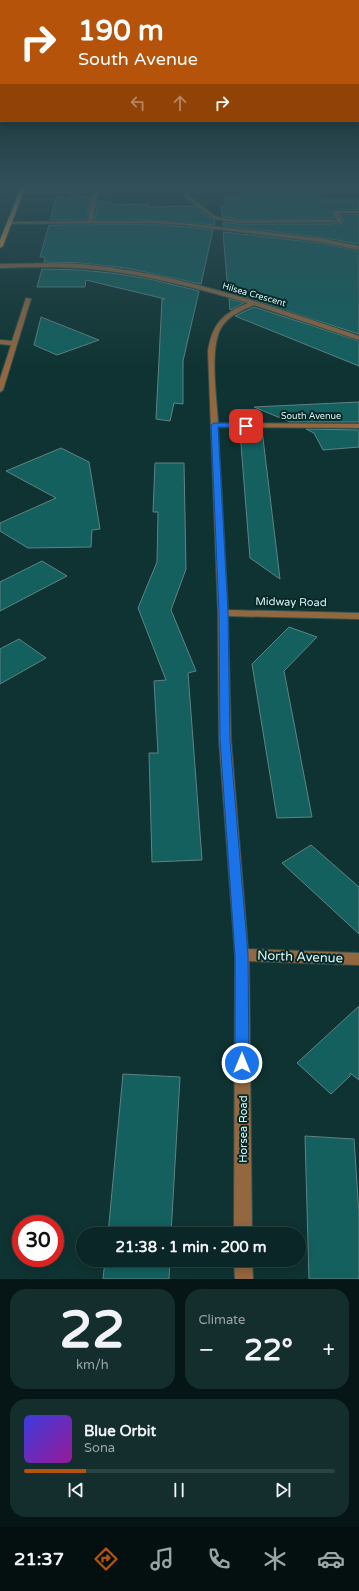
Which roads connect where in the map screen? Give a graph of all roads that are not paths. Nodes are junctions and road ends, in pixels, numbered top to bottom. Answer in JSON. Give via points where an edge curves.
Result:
{"nodes":[{"id":1,"x":0,"y":266,"type":"edge"},
{"id":2,"x":28,"y":299,"type":"dead end"},
{"id":3,"x":254,"y":303,"type":"junction"},
{"id":4,"x":359,"y":338,"type":"edge"},
{"id":5,"x":0,"y":342,"type":"edge"},
{"id":6,"x":14,"y":343,"type":"junction"},
{"id":7,"x":0,"y":390,"type":"edge"},
{"id":8,"x":214,"y":425,"type":"junction"},
{"id":9,"x":359,"y":426,"type":"edge"},
{"id":10,"x":223,"y":613,"type":"junction"},
{"id":11,"x":359,"y":616,"type":"edge"},
{"id":12,"x":242,"y":955,"type":"junction"},
{"id":13,"x":359,"y":959,"type":"edge"},
{"id":14,"x":243,"y":1227,"type":"edge"},
{"id":15,"x":243,"y":1267,"type":"edge"},
{"id":16,"x":244,"y":1279,"type":"edge"}],
"edges":[{"from":1,"to":3,"type":"street","name":"Hilsea Crescent","via":[[76,266],[106,269],[181,284]]},
{"from":2,"to":6,"type":"street"},
{"from":3,"to":4,"type":"street","name":"Hilsea Crescent"},
{"from":3,"to":8,"type":"street","name":"Horsea Road","via":[[230,314],[214,332],[211,351]]},
{"from":5,"to":6,"type":"street"},
{"from":6,"to":7,"type":"street"},
{"from":8,"to":9,"type":"street","name":"South Avenue"},
{"from":8,"to":10,"type":"street","name":"Horsea Road"},
{"from":10,"to":11,"type":"street","name":"Midway Road"},
{"from":10,"to":12,"type":"street","name":"Horsea Road","via":[[225,740]]},
{"from":12,"to":13,"type":"street","name":"North Avenue"},
{"from":12,"to":14,"type":"street","name":"Horsea Road"},
{"from":15,"to":16,"type":"street"}]}
